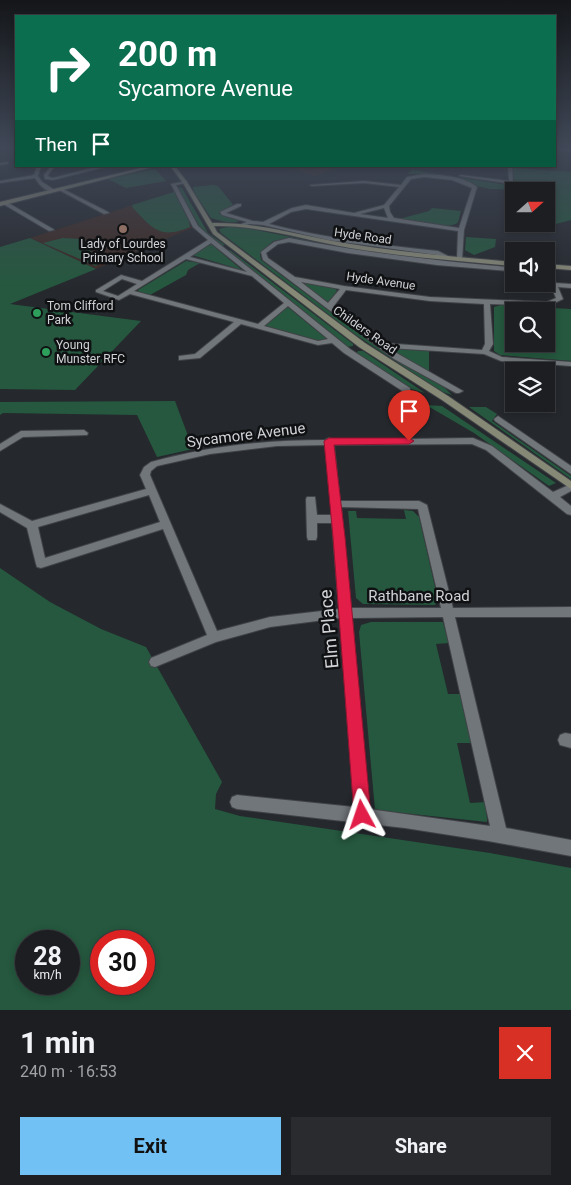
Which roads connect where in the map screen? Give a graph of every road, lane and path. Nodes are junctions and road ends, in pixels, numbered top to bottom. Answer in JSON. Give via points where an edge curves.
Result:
{"nodes":[{"id":1,"x":40,"y":194,"type":"edge"},
{"id":2,"x":71,"y":194,"type":"edge"},
{"id":3,"x":178,"y":194,"type":"edge"},
{"id":4,"x":192,"y":194,"type":"edge"},
{"id":5,"x":395,"y":194,"type":"edge"},
{"id":6,"x":473,"y":194,"type":"edge"},
{"id":7,"x":2,"y":203,"type":"edge"},
{"id":8,"x":240,"y":205,"type":"dead end"},
{"id":9,"x":386,"y":206,"type":"junction"},
{"id":10,"x":106,"y":213,"type":"dead end"},
{"id":11,"x":350,"y":214,"type":"junction"},
{"id":12,"x":392,"y":220,"type":"junction"},
{"id":13,"x":250,"y":221,"type":"junction"},
{"id":14,"x":210,"y":225,"type":"junction"},
{"id":15,"x":243,"y":225,"type":"junction"},
{"id":16,"x":266,"y":226,"type":"junction"},
{"id":17,"x":51,"y":230,"type":"dead end"},
{"id":18,"x":461,"y":230,"type":"junction"},
{"id":19,"x":211,"y":241,"type":"junction"},
{"id":20,"x":233,"y":246,"type":"junction"},
{"id":21,"x":351,"y":246,"type":"junction"},
{"id":22,"x":222,"y":249,"type":"junction"},
{"id":23,"x":185,"y":257,"type":"junction"},
{"id":24,"x":448,"y":258,"type":"junction"},
{"id":25,"x":460,"y":259,"type":"junction"},
{"id":26,"x":437,"y":260,"type":"junction"},
{"id":27,"x":482,"y":264,"type":"junction"},
{"id":28,"x":555,"y":267,"type":"edge"},
{"id":29,"x":505,"y":268,"type":"edge"},
{"id":30,"x":571,"y":268,"type":"edge"},
{"id":31,"x":256,"y":276,"type":"junction"},
{"id":32,"x":293,"y":280,"type":"junction"},
{"id":33,"x":141,"y":284,"type":"junction"},
{"id":34,"x":555,"y":286,"type":"joint"},
{"id":35,"x":571,"y":286,"type":"edge"},
{"id":36,"x":344,"y":288,"type":"junction"},
{"id":37,"x":130,"y":292,"type":"junction"},
{"id":38,"x":487,"y":302,"type":"junction"},
{"id":39,"x":288,"y":303,"type":"junction"},
{"id":40,"x":329,"y":307,"type":"junction"},
{"id":41,"x":239,"y":322,"type":"junction"},
{"id":42,"x":259,"y":327,"type":"junction"},
{"id":43,"x":334,"y":340,"type":"junction"},
{"id":44,"x":362,"y":345,"type":"junction"},
{"id":45,"x":381,"y":345,"type":"junction"},
{"id":46,"x":347,"y":351,"type":"junction"},
{"id":47,"x":485,"y":352,"type":"junction"},
{"id":48,"x":182,"y":358,"type":"dead end"},
{"id":49,"x":571,"y":364,"type":"edge"},
{"id":50,"x":406,"y":390,"type":"dead end"},
{"id":51,"x":459,"y":391,"type":"dead end"},
{"id":52,"x":498,"y":419,"type":"dead end"},
{"id":53,"x":84,"y":433,"type":"dead end"},
{"id":54,"x":329,"y":441,"type":"junction"},
{"id":55,"x":0,"y":448,"type":"edge"},
{"id":56,"x":571,"y":471,"type":"edge"},
{"id":57,"x":571,"y":487,"type":"edge"},
{"id":58,"x":152,"y":491,"type":"junction"},
{"id":59,"x":553,"y":497,"type":"junction"},
{"id":60,"x":311,"y":499,"type":"dead end"},
{"id":61,"x":336,"y":504,"type":"junction"},
{"id":62,"x":0,"y":507,"type":"edge"},
{"id":63,"x":571,"y":511,"type":"edge"},
{"id":64,"x":312,"y":519,"type":"junction"},
{"id":65,"x":337,"y":519,"type":"junction"},
{"id":66,"x":166,"y":524,"type":"junction"},
{"id":67,"x":32,"y":525,"type":"junction"},
{"id":68,"x":312,"y":537,"type":"dead end"},
{"id":69,"x":571,"y":612,"type":"edge"},
{"id":70,"x":346,"y":613,"type":"junction"},
{"id":71,"x":448,"y":613,"type":"junction"},
{"id":72,"x":214,"y":637,"type":"junction"},
{"id":73,"x":155,"y":662,"type":"dead end"},
{"id":74,"x":238,"y":802,"type":"dead end"},
{"id":75,"x":362,"y":815,"type":"junction"},
{"id":76,"x":500,"y":834,"type":"junction"},
{"id":77,"x":571,"y":848,"type":"edge"}],
"edges":[{"from":1,"to":7,"type":"main road"},
{"from":2,"to":10,"type":"street"},
{"from":3,"to":19,"type":"street","via":[[196,227]]},
{"from":4,"to":14,"type":"main road","name":"Childers Road"},
{"from":5,"to":9,"type":"street"},
{"from":6,"to":18,"type":"street"},
{"from":7,"to":17,"type":"street"},
{"from":8,"to":13,"type":"street","via":[[223,212]]},
{"from":9,"to":11,"type":"street"},
{"from":9,"to":12,"type":"street"},
{"from":11,"to":12,"type":"street"},
{"from":11,"to":16,"type":"street","via":[[299,207]]},
{"from":12,"to":18,"type":"street"},
{"from":13,"to":15,"type":"street"},
{"from":13,"to":16,"type":"street"},
{"from":14,"to":15,"type":"main road","name":"Hyde Road"},
{"from":14,"to":20,"type":"main road","name":"Childers Road","via":[[215,233]]},
{"from":15,"to":16,"type":"main road","name":"Hyde Road"},
{"from":16,"to":21,"type":"main road","name":"Hyde Road"},
{"from":18,"to":25,"type":"street"},
{"from":19,"to":22,"type":"street"},
{"from":19,"to":23,"type":"street"},
{"from":20,"to":22,"type":"street"},
{"from":20,"to":44,"type":"main road","name":"Childers Road"},
{"from":21,"to":24,"type":"street","via":[[438,253]]},
{"from":21,"to":26,"type":"street","name":"Hyde Avenue"},
{"from":21,"to":32,"type":"street","name":"Hyde Avenue","via":[[289,240],[276,243],[263,253],[265,259]]},
{"from":22,"to":31,"type":"street"},
{"from":23,"to":31,"type":"street"},
{"from":23,"to":33,"type":"street"},
{"from":24,"to":25,"type":"main road"},
{"from":24,"to":26,"type":"main road"},
{"from":25,"to":27,"type":"main road"},
{"from":26,"to":27,"type":"street","name":"Hyde Avenue"},
{"from":27,"to":29,"type":"street","name":"Hyde Avenue"},
{"from":28,"to":30,"type":"main road"},
{"from":31,"to":39,"type":"street"},
{"from":32,"to":36,"type":"street","name":"Hyde Avenue"},
{"from":32,"to":40,"type":"street"},
{"from":33,"to":37,"type":"street"},
{"from":33,"to":37,"type":"street","via":[[121,278],[98,291],[119,298]]},
{"from":34,"to":35,"type":"street"},
{"from":34,"to":38,"type":"street","name":"Hyde Avenue","via":[[560,299],[548,304]]},
{"from":36,"to":38,"type":"street","name":"Hyde Avenue","via":[[430,299]]},
{"from":36,"to":40,"type":"street"},
{"from":37,"to":41,"type":"street"},
{"from":38,"to":47,"type":"street","via":[[489,344]]},
{"from":39,"to":42,"type":"street"},
{"from":39,"to":43,"type":"street"},
{"from":40,"to":45,"type":"street"},
{"from":41,"to":42,"type":"street"},
{"from":41,"to":48,"type":"street","via":[[197,356]]},
{"from":42,"to":43,"type":"street","via":[[318,343]]},
{"from":43,"to":46,"type":"street"},
{"from":44,"to":46,"type":"street"},
{"from":44,"to":57,"type":"main road","name":"Childers Road","via":[[458,407]]},
{"from":45,"to":47,"type":"street"},
{"from":45,"to":51,"type":"street"},
{"from":46,"to":50,"type":"street"},
{"from":47,"to":49,"type":"street","via":[[501,359]]},
{"from":52,"to":56,"type":"street"},
{"from":53,"to":55,"type":"street","via":[[22,434]]},
{"from":54,"to":58,"type":"street","name":"Sycamore Avenue","via":[[226,449],[159,462],[145,472]]},
{"from":54,"to":59,"type":"street","name":"Sycamore Avenue","via":[[478,442]]},
{"from":54,"to":61,"type":"street","name":"Elm Place"},
{"from":57,"to":59,"type":"street"},
{"from":58,"to":66,"type":"street","name":"Sycamore Avenue"},
{"from":58,"to":67,"type":"street"},
{"from":59,"to":63,"type":"street","name":"Sycamore Avenue"},
{"from":60,"to":64,"type":"street"},
{"from":61,"to":65,"type":"street","name":"Elm Place"},
{"from":61,"to":71,"type":"street","via":[[419,504],[423,507]]},
{"from":62,"to":67,"type":"street"},
{"from":64,"to":65,"type":"street"},
{"from":64,"to":68,"type":"street"},
{"from":65,"to":70,"type":"street","name":"Elm Place"},
{"from":66,"to":67,"type":"street","via":[[41,564]]},
{"from":66,"to":72,"type":"street","name":"Sycamore Avenue"},
{"from":69,"to":71,"type":"street","name":"Rathbane Road"},
{"from":70,"to":71,"type":"street","name":"Rathbane Road"},
{"from":70,"to":72,"type":"street","name":"Rathbane Road","via":[[270,622]]},
{"from":70,"to":75,"type":"street","name":"Elm Place"},
{"from":71,"to":76,"type":"street"},
{"from":72,"to":73,"type":"street","name":"Rathbane Road"},
{"from":74,"to":75,"type":"street"},
{"from":75,"to":76,"type":"street"},
{"from":76,"to":77,"type":"street"}]}
